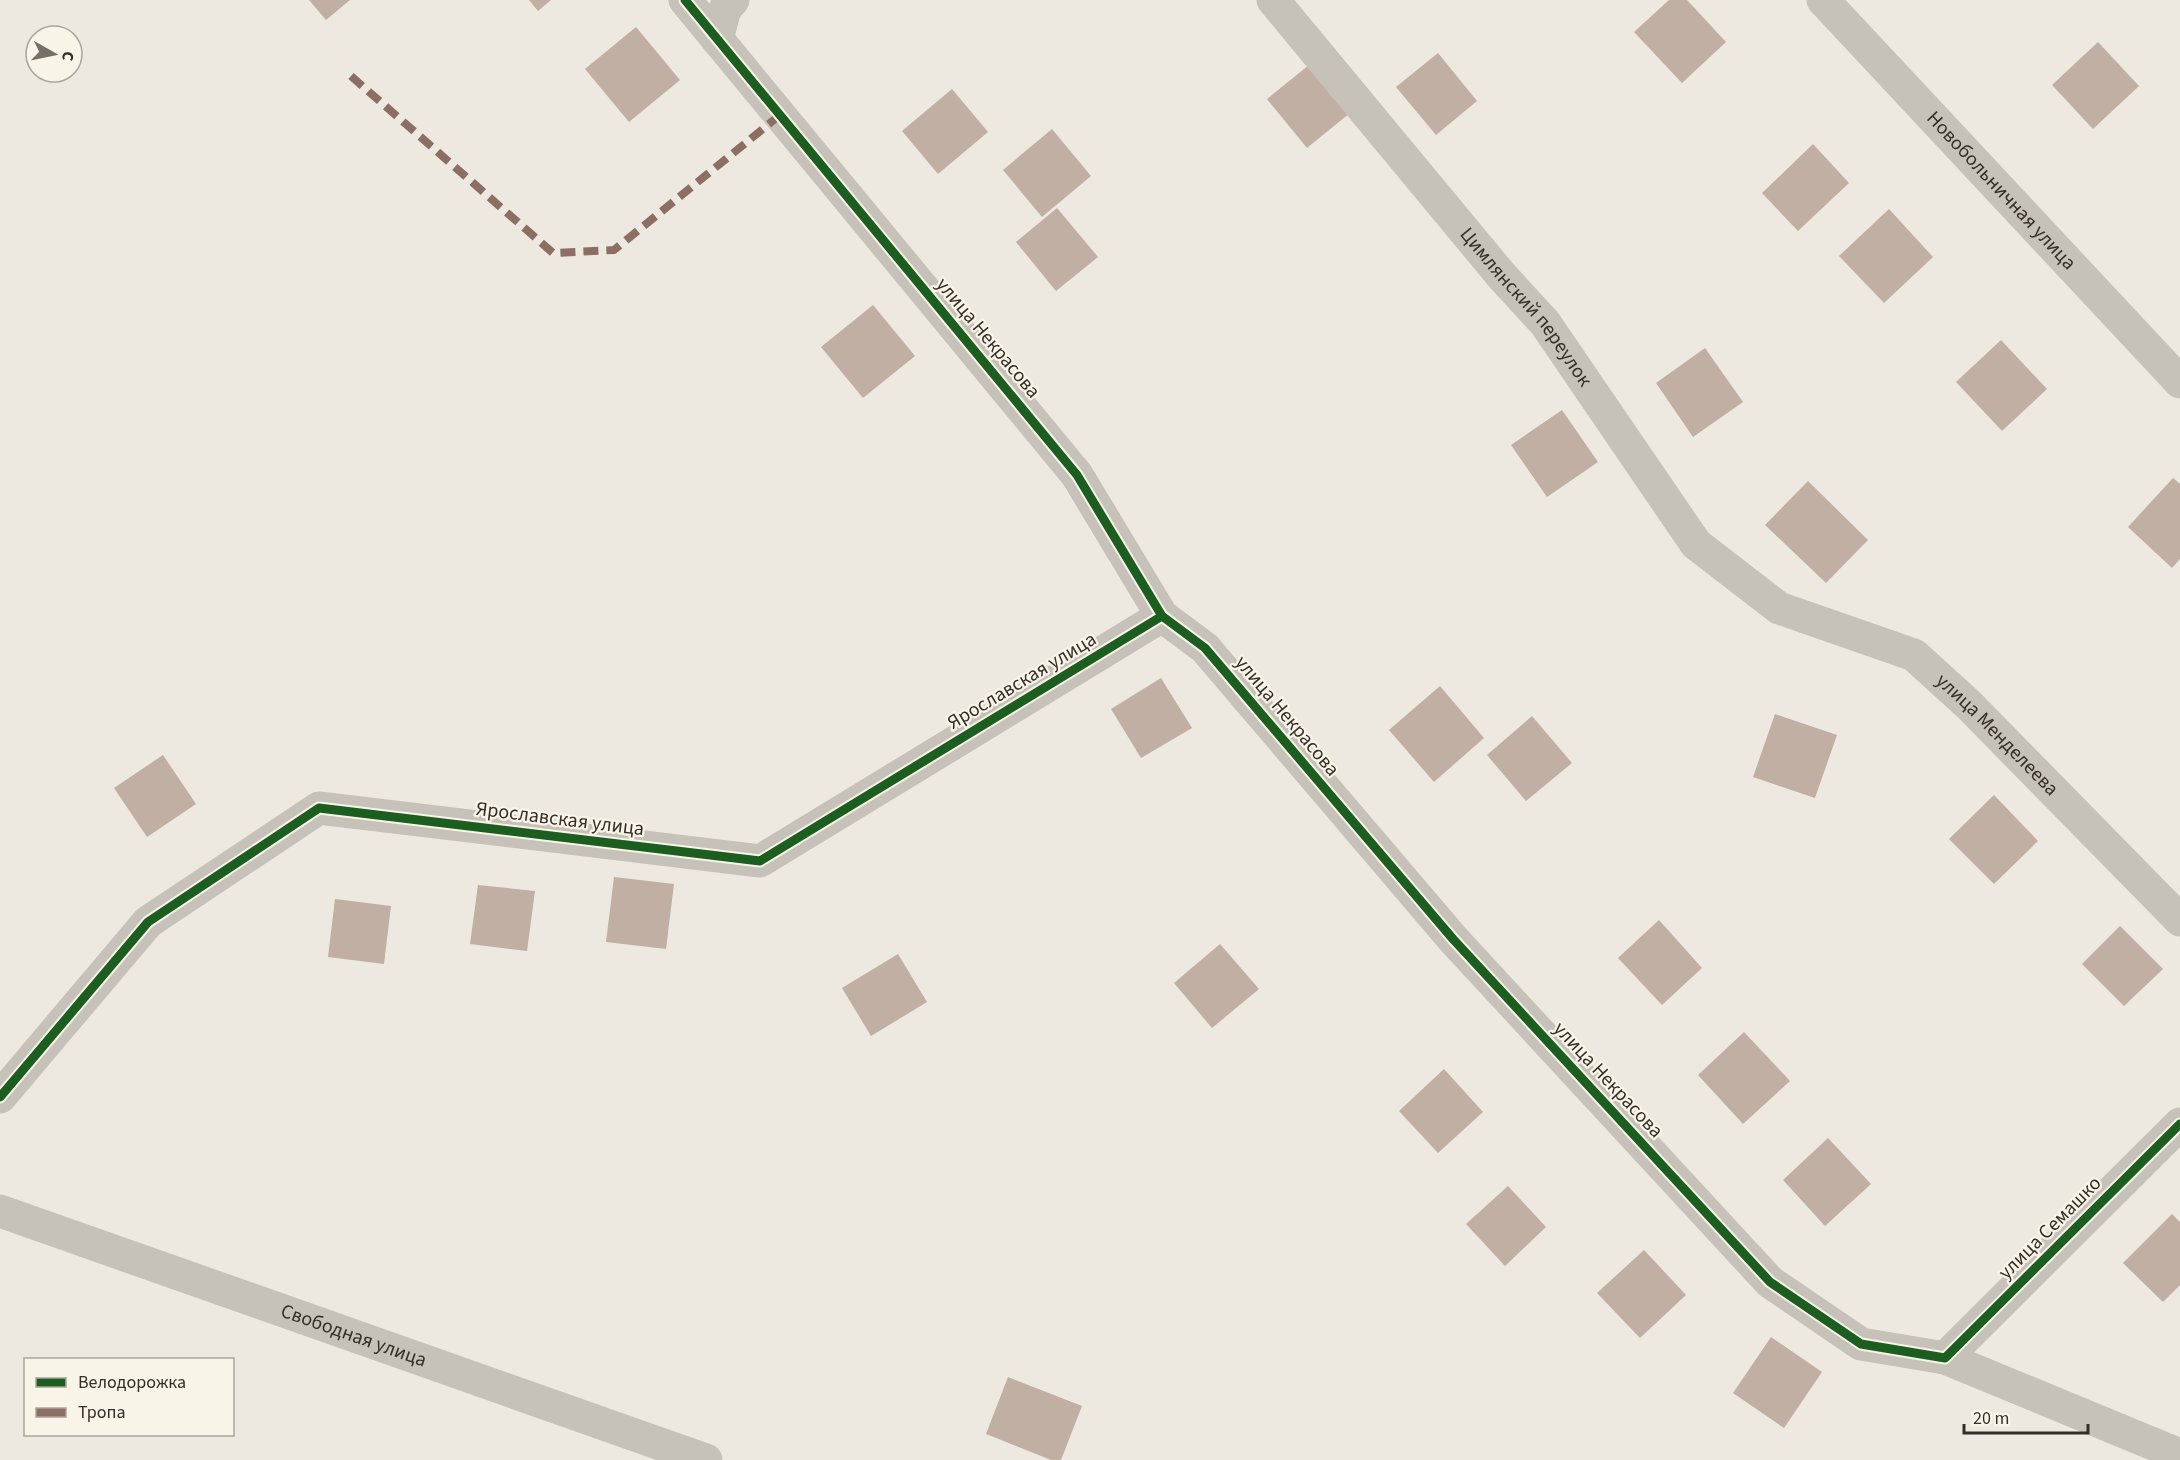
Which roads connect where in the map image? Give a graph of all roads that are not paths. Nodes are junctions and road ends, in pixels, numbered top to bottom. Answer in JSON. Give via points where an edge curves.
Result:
{"nodes":[{"id":1,"x":685,"y":0,"type":"edge"},
{"id":2,"x":733,"y":0,"type":"edge"},
{"id":3,"x":1273,"y":0,"type":"edge"},
{"id":4,"x":1823,"y":0,"type":"edge"},
{"id":5,"x":717,"y":39,"type":"junction"},
{"id":6,"x":2180,"y":382,"type":"edge"},
{"id":7,"x":1779,"y":608,"type":"joint"},
{"id":8,"x":1162,"y":616,"type":"junction"},
{"id":9,"x":2180,"y":920,"type":"edge"},
{"id":10,"x":0,"y":1097,"type":"edge"},
{"id":11,"x":2180,"y":1124,"type":"edge"},
{"id":12,"x":0,"y":1211,"type":"edge"},
{"id":13,"x":1945,"y":1358,"type":"junction"},
{"id":14,"x":2180,"y":1455,"type":"edge"},
{"id":15,"x":706,"y":1460,"type":"edge"}],
"edges":[{"from":1,"to":5,"type":"street","name":"улица Некрасова"},
{"from":2,"to":5,"type":"street","via":[[725,9]]},
{"from":3,"to":7,"type":"street","name":"Цимлянский переулок","via":[[1545,323],[1696,544]]},
{"from":4,"to":6,"type":"street","name":"Новобольничная улица"},
{"from":5,"to":8,"type":"street","name":"улица Некрасова","via":[[1077,474]]},
{"from":7,"to":9,"type":"street","name":"улица Менделеева","via":[[1914,655],[1970,705]]},
{"from":8,"to":10,"type":"street","name":"Ярославская улица","via":[[760,861],[319,808],[148,922]]},
{"from":8,"to":13,"type":"street","name":"улица Некрасова","via":[[1205,648],[1453,939],[1770,1282],[1861,1344]]},
{"from":11,"to":13,"type":"street","name":"улица Семашко"},
{"from":12,"to":15,"type":"street","name":"Свободная улица"},
{"from":13,"to":14,"type":"street","name":"улица Некрасова"}]}
